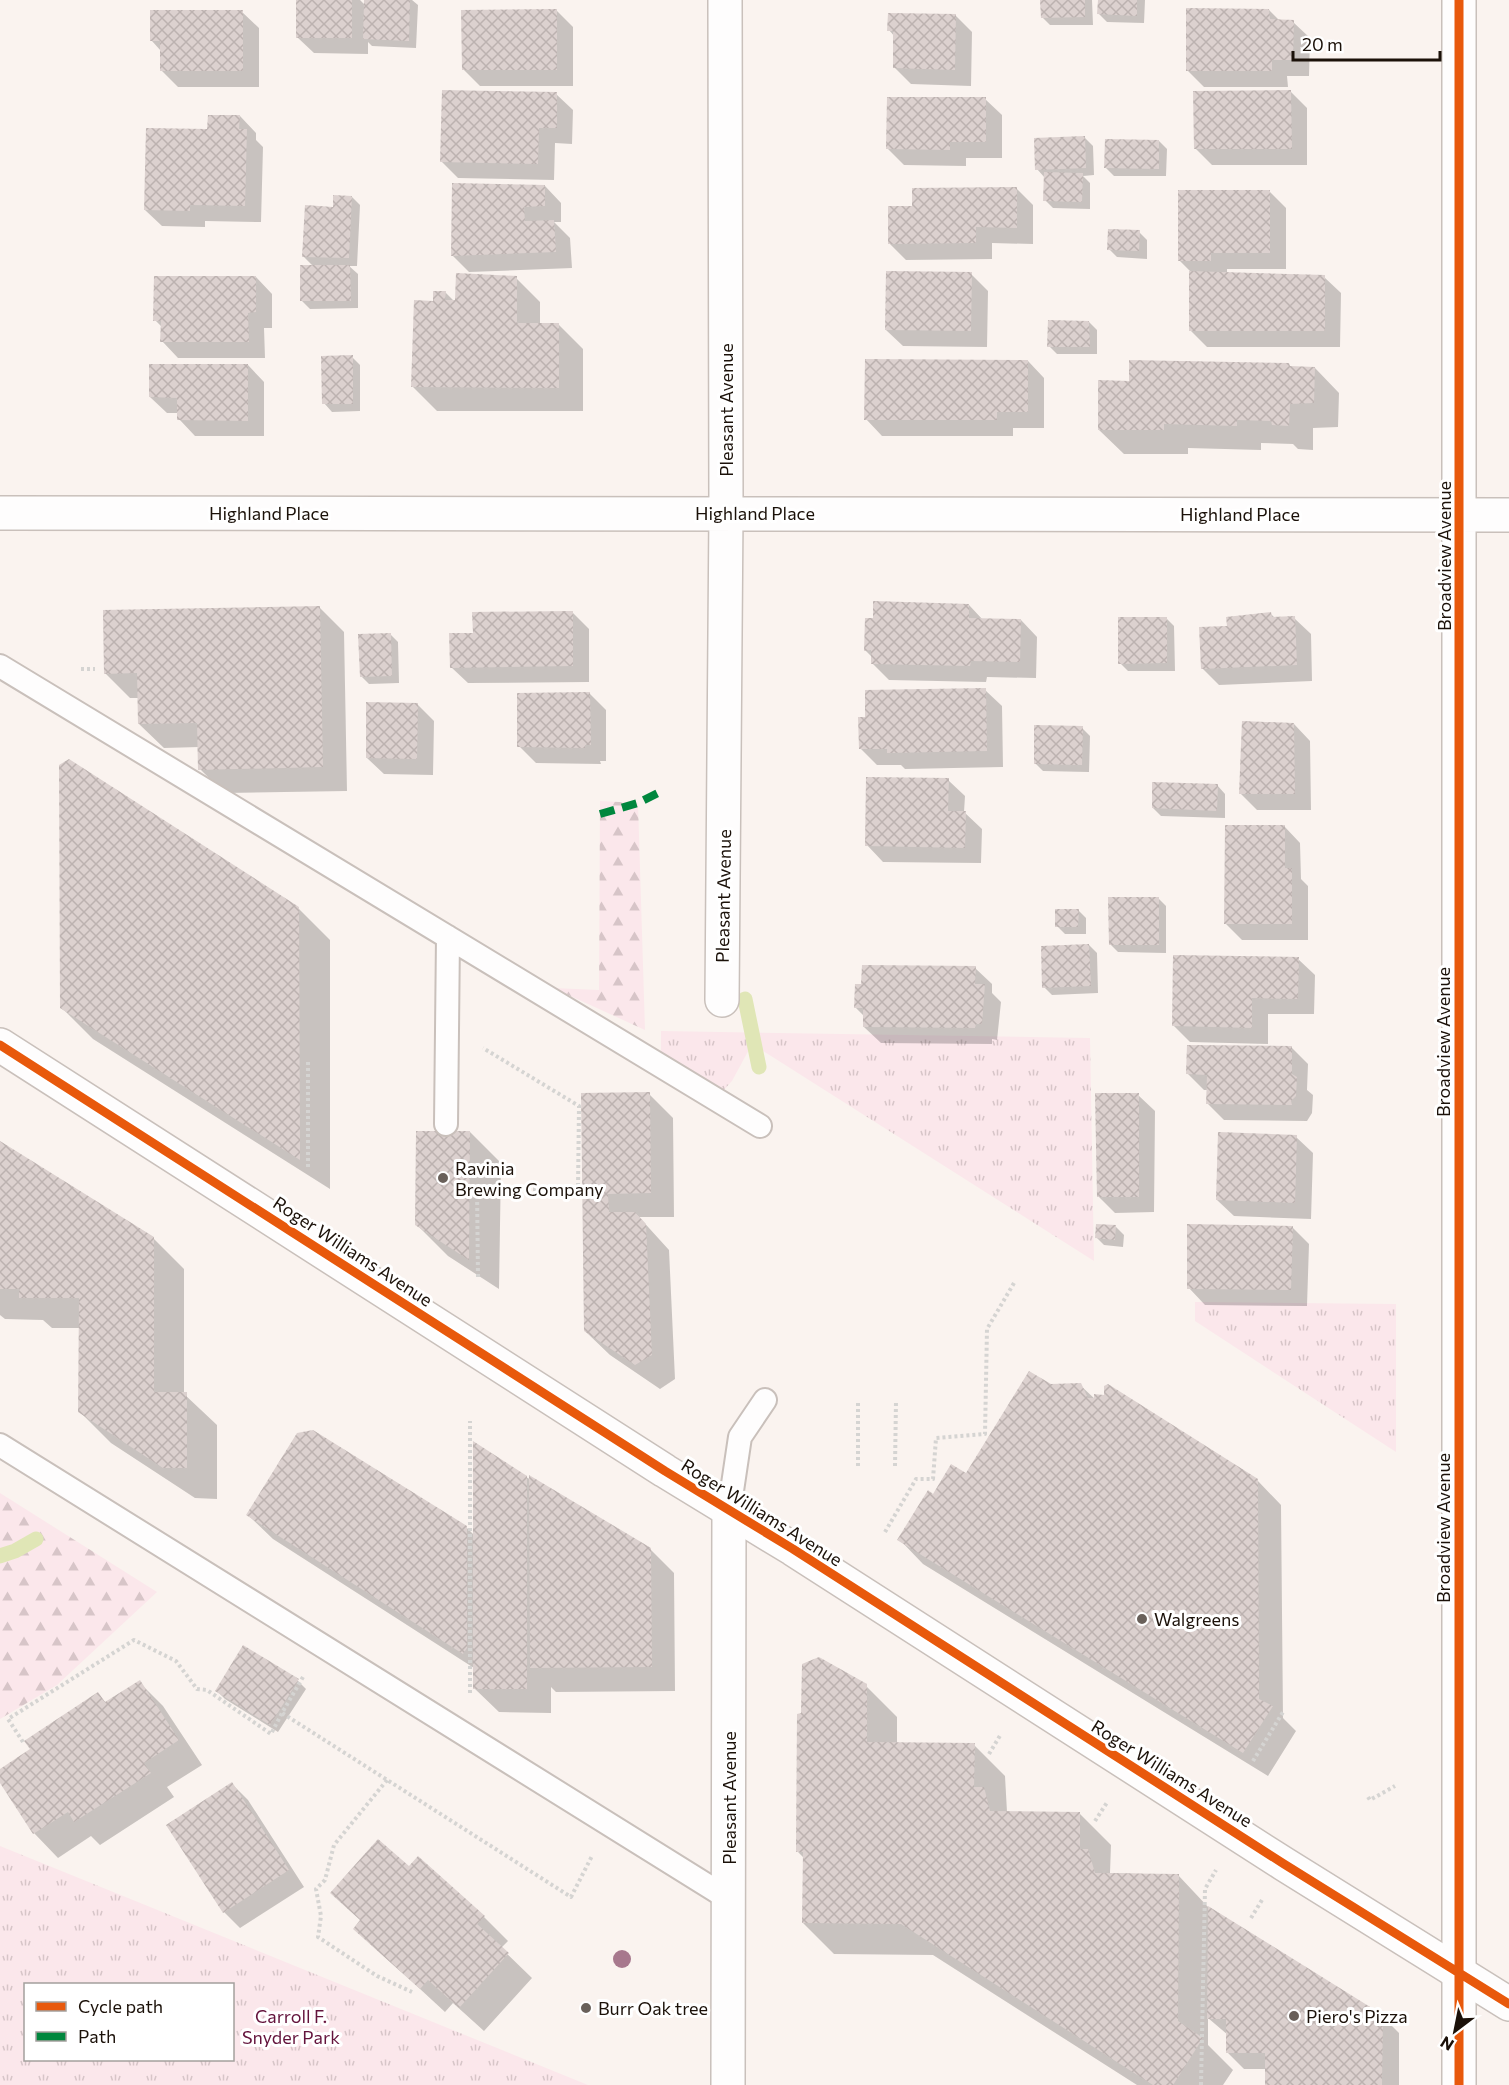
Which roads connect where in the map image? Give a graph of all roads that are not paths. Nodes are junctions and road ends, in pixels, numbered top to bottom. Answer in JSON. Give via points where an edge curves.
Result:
{"nodes":[{"id":1,"x":725,"y":0,"type":"edge"},
{"id":2,"x":1459,"y":0,"type":"edge"},
{"id":3,"x":726,"y":512,"type":"junction"},
{"id":4,"x":0,"y":513,"type":"edge"},
{"id":5,"x":1460,"y":515,"type":"junction"},
{"id":6,"x":1509,"y":515,"type":"edge"},
{"id":7,"x":0,"y":666,"type":"edge"},
{"id":8,"x":448,"y":937,"type":"junction"},
{"id":9,"x":722,"y":1000,"type":"dead end"},
{"id":10,"x":0,"y":1045,"type":"edge"},
{"id":11,"x":446,"y":1124,"type":"dead end"},
{"id":12,"x":760,"y":1126,"type":"dead end"},
{"id":13,"x":765,"y":1400,"type":"dead end"},
{"id":14,"x":0,"y":1445,"type":"edge"},
{"id":15,"x":729,"y":1510,"type":"junction"},
{"id":16,"x":729,"y":1899,"type":"junction"},
{"id":17,"x":1458,"y":1973,"type":"junction"},
{"id":18,"x":1509,"y":2004,"type":"edge"},
{"id":19,"x":728,"y":2085,"type":"edge"},
{"id":20,"x":1459,"y":2085,"type":"edge"}],
"edges":[{"from":1,"to":3,"type":"street","name":"Pleasant Avenue"},
{"from":2,"to":5,"type":"street","name":"Broadview Avenue"},
{"from":3,"to":4,"type":"street","name":"Highland Place"},
{"from":3,"to":5,"type":"street","name":"Highland Place"},
{"from":3,"to":9,"type":"street","name":"Pleasant Avenue"},
{"from":5,"to":6,"type":"street","name":"Highland Place"},
{"from":5,"to":17,"type":"street","name":"Broadview Avenue"},
{"from":7,"to":8,"type":"lane"},
{"from":8,"to":11,"type":"lane"},
{"from":8,"to":12,"type":"lane"},
{"from":10,"to":15,"type":"street","name":"Roger Williams Avenue"},
{"from":13,"to":15,"type":"lane","via":[[740,1437]]},
{"from":14,"to":16,"type":"lane"},
{"from":15,"to":16,"type":"street","name":"Pleasant Avenue"},
{"from":15,"to":17,"type":"street","name":"Roger Williams Avenue"},
{"from":16,"to":19,"type":"street","name":"Pleasant Avenue"},
{"from":17,"to":18,"type":"street","name":"Roger Williams Avenue"},
{"from":17,"to":20,"type":"street","name":"Broadview Avenue"}]}
